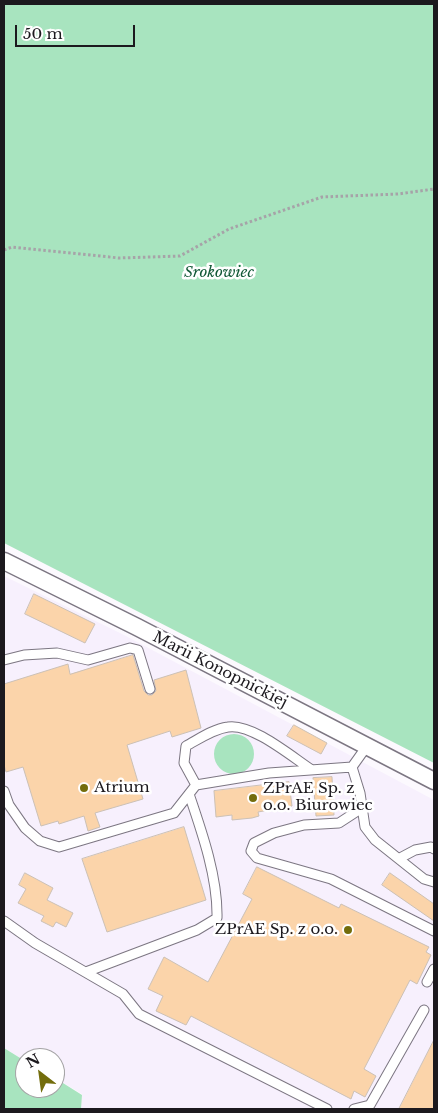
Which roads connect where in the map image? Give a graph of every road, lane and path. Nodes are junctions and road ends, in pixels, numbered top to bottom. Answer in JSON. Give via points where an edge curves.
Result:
{"nodes":[{"id":1,"x":434,"y":189,"type":"edge"},
{"id":2,"x":4,"y":250,"type":"edge"},
{"id":3,"x":4,"y":561,"type":"edge"},
{"id":4,"x":4,"y":660,"type":"edge"},
{"id":5,"x":150,"y":689,"type":"dead end"},
{"id":6,"x":366,"y":746,"type":"junction"},
{"id":7,"x":352,"y":767,"type":"junction"},
{"id":8,"x":313,"y":770,"type":"junction"},
{"id":9,"x":434,"y":781,"type":"edge"},
{"id":10,"x":196,"y":784,"type":"junction"},
{"id":11,"x":4,"y":791,"type":"edge"},
{"id":12,"x":189,"y":794,"type":"junction"},
{"id":13,"x":362,"y":808,"type":"junction"},
{"id":14,"x":434,"y":849,"type":"edge"},
{"id":15,"x":400,"y":858,"type":"junction"},
{"id":16,"x":434,"y":882,"type":"edge"},
{"id":17,"x":4,"y":921,"type":"edge"},
{"id":18,"x":434,"y":931,"type":"edge"},
{"id":19,"x":434,"y":968,"type":"edge"},
{"id":20,"x":86,"y":972,"type":"junction"},
{"id":21,"x":427,"y":982,"type":"dead end"},
{"id":22,"x":424,"y":1010,"type":"dead end"},
{"id":23,"x":327,"y":1109,"type":"edge"},
{"id":24,"x":354,"y":1109,"type":"edge"}],
"edges":[{"from":1,"to":2,"type":"path","via":[[322,197],[229,229],[180,256],[119,258],[19,247]]},
{"from":3,"to":6,"type":"street","name":"Marii Konopnickiej"},
{"from":4,"to":5,"type":"lane","via":[[57,653],[88,660],[130,648],[138,650]]},
{"from":6,"to":7,"type":"lane"},
{"from":6,"to":9,"type":"street","name":"Marii Konopnickiej"},
{"from":7,"to":8,"type":"lane"},
{"from":7,"to":13,"type":"lane"},
{"from":8,"to":10,"type":"lane"},
{"from":8,"to":10,"type":"lane","via":[[252,731],[227,726],[186,746],[184,763]]},
{"from":10,"to":12,"type":"lane"},
{"from":11,"to":12,"type":"lane","via":[[9,805],[25,828],[40,841],[59,847],[174,813]]},
{"from":12,"to":20,"type":"lane","via":[[203,835],[217,900],[217,918],[197,930]]},
{"from":13,"to":15,"type":"lane","via":[[365,827],[375,840]]},
{"from":13,"to":18,"type":"lane","via":[[339,823],[304,826],[274,834],[254,842],[251,852],[257,858],[331,879]]},
{"from":14,"to":15,"type":"lane","via":[[431,846],[415,850]]},
{"from":15,"to":16,"type":"lane","via":[[424,879]]},
{"from":17,"to":20,"type":"lane"},
{"from":19,"to":21,"type":"lane"},
{"from":20,"to":23,"type":"lane","via":[[123,994],[139,1014]]},
{"from":22,"to":24,"type":"lane","via":[[370,1105]]}]}
